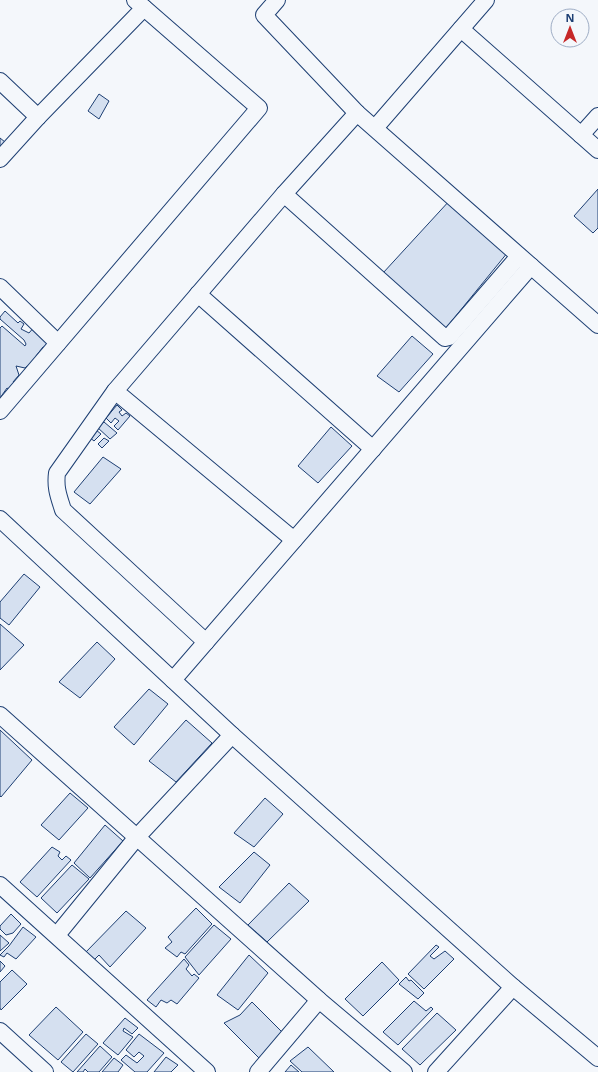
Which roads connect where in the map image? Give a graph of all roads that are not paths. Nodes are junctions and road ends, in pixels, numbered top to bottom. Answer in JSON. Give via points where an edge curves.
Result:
{"nodes":[{"id":1,"x":277,"y":0,"type":"edge"},
{"id":2,"x":486,"y":0,"type":"edge"},
{"id":3,"x":139,"y":4,"type":"edge"},
{"id":4,"x":461,"y":29,"type":"junction"},
{"id":5,"x":0,"y":82,"type":"edge"},
{"id":6,"x":357,"y":113,"type":"junction"},
{"id":7,"x":598,"y":116,"type":"edge"},
{"id":8,"x":38,"y":117,"type":"junction"},
{"id":9,"x":375,"y":128,"type":"junction"},
{"id":10,"x":581,"y":136,"type":"junction"},
{"id":11,"x":598,"y":150,"type":"edge"},
{"id":12,"x":0,"y":159,"type":"edge"},
{"id":13,"x":284,"y":194,"type":"junction"},
{"id":14,"x":525,"y":261,"type":"junction"},
{"id":15,"x":0,"y":287,"type":"edge"},
{"id":16,"x":198,"y":294,"type":"junction"},
{"id":17,"x":598,"y":325,"type":"edge"},
{"id":18,"x":58,"y":343,"type":"junction"},
{"id":19,"x":115,"y":391,"type":"junction"},
{"id":20,"x":0,"y":411,"type":"edge"},
{"id":21,"x":373,"y":449,"type":"junction"},
{"id":22,"x":0,"y":519,"type":"edge"},
{"id":23,"x":294,"y":540,"type":"junction"},
{"id":24,"x":206,"y":642,"type":"junction"},
{"id":25,"x":173,"y":680,"type":"junction"},
{"id":26,"x":0,"y":715,"type":"edge"},
{"id":27,"x":232,"y":735,"type":"junction"},
{"id":28,"x":137,"y":837,"type":"junction"},
{"id":29,"x":0,"y":885,"type":"edge"},
{"id":30,"x":57,"y":935,"type":"junction"},
{"id":31,"x":513,"y":987,"type":"junction"},
{"id":32,"x":319,"y":1000,"type":"junction"},
{"id":33,"x":0,"y":1031,"type":"edge"},
{"id":34,"x":598,"y":1058,"type":"edge"},
{"id":35,"x":46,"y":1072,"type":"edge"},
{"id":36,"x":207,"y":1072,"type":"edge"},
{"id":37,"x":258,"y":1072,"type":"edge"},
{"id":38,"x":404,"y":1072,"type":"edge"},
{"id":39,"x":436,"y":1072,"type":"edge"}],
"edges":[{"from":1,"to":6,"type":"street","via":[[264,15]]},
{"from":2,"to":4,"type":"street"},
{"from":3,"to":8,"type":"street"},
{"from":3,"to":18,"type":"street","via":[[259,108]]},
{"from":4,"to":9,"type":"street"},
{"from":4,"to":10,"type":"street"},
{"from":5,"to":8,"type":"street"},
{"from":6,"to":9,"type":"street"},
{"from":6,"to":13,"type":"street"},
{"from":7,"to":10,"type":"street"},
{"from":8,"to":12,"type":"street"},
{"from":9,"to":14,"type":"street"},
{"from":10,"to":11,"type":"street"},
{"from":13,"to":14,"type":"street","via":[[445,338],[449,337]]},
{"from":13,"to":16,"type":"street"},
{"from":14,"to":17,"type":"street"},
{"from":14,"to":21,"type":"street"},
{"from":15,"to":18,"type":"street"},
{"from":16,"to":19,"type":"street"},
{"from":16,"to":21,"type":"street"},
{"from":18,"to":20,"type":"street"},
{"from":19,"to":23,"type":"street"},
{"from":19,"to":24,"type":"street","via":[[57,473],[56,483],[60,500],[64,510]]},
{"from":21,"to":23,"type":"street"},
{"from":22,"to":25,"type":"street"},
{"from":23,"to":24,"type":"street"},
{"from":24,"to":25,"type":"street"},
{"from":25,"to":27,"type":"street"},
{"from":26,"to":28,"type":"street"},
{"from":27,"to":28,"type":"street"},
{"from":27,"to":31,"type":"street"},
{"from":28,"to":30,"type":"street"},
{"from":28,"to":32,"type":"street"},
{"from":29,"to":30,"type":"street"},
{"from":30,"to":36,"type":"street"},
{"from":31,"to":34,"type":"street"},
{"from":31,"to":39,"type":"street"},
{"from":32,"to":37,"type":"street"},
{"from":32,"to":38,"type":"street"},
{"from":33,"to":35,"type":"street"}]}
